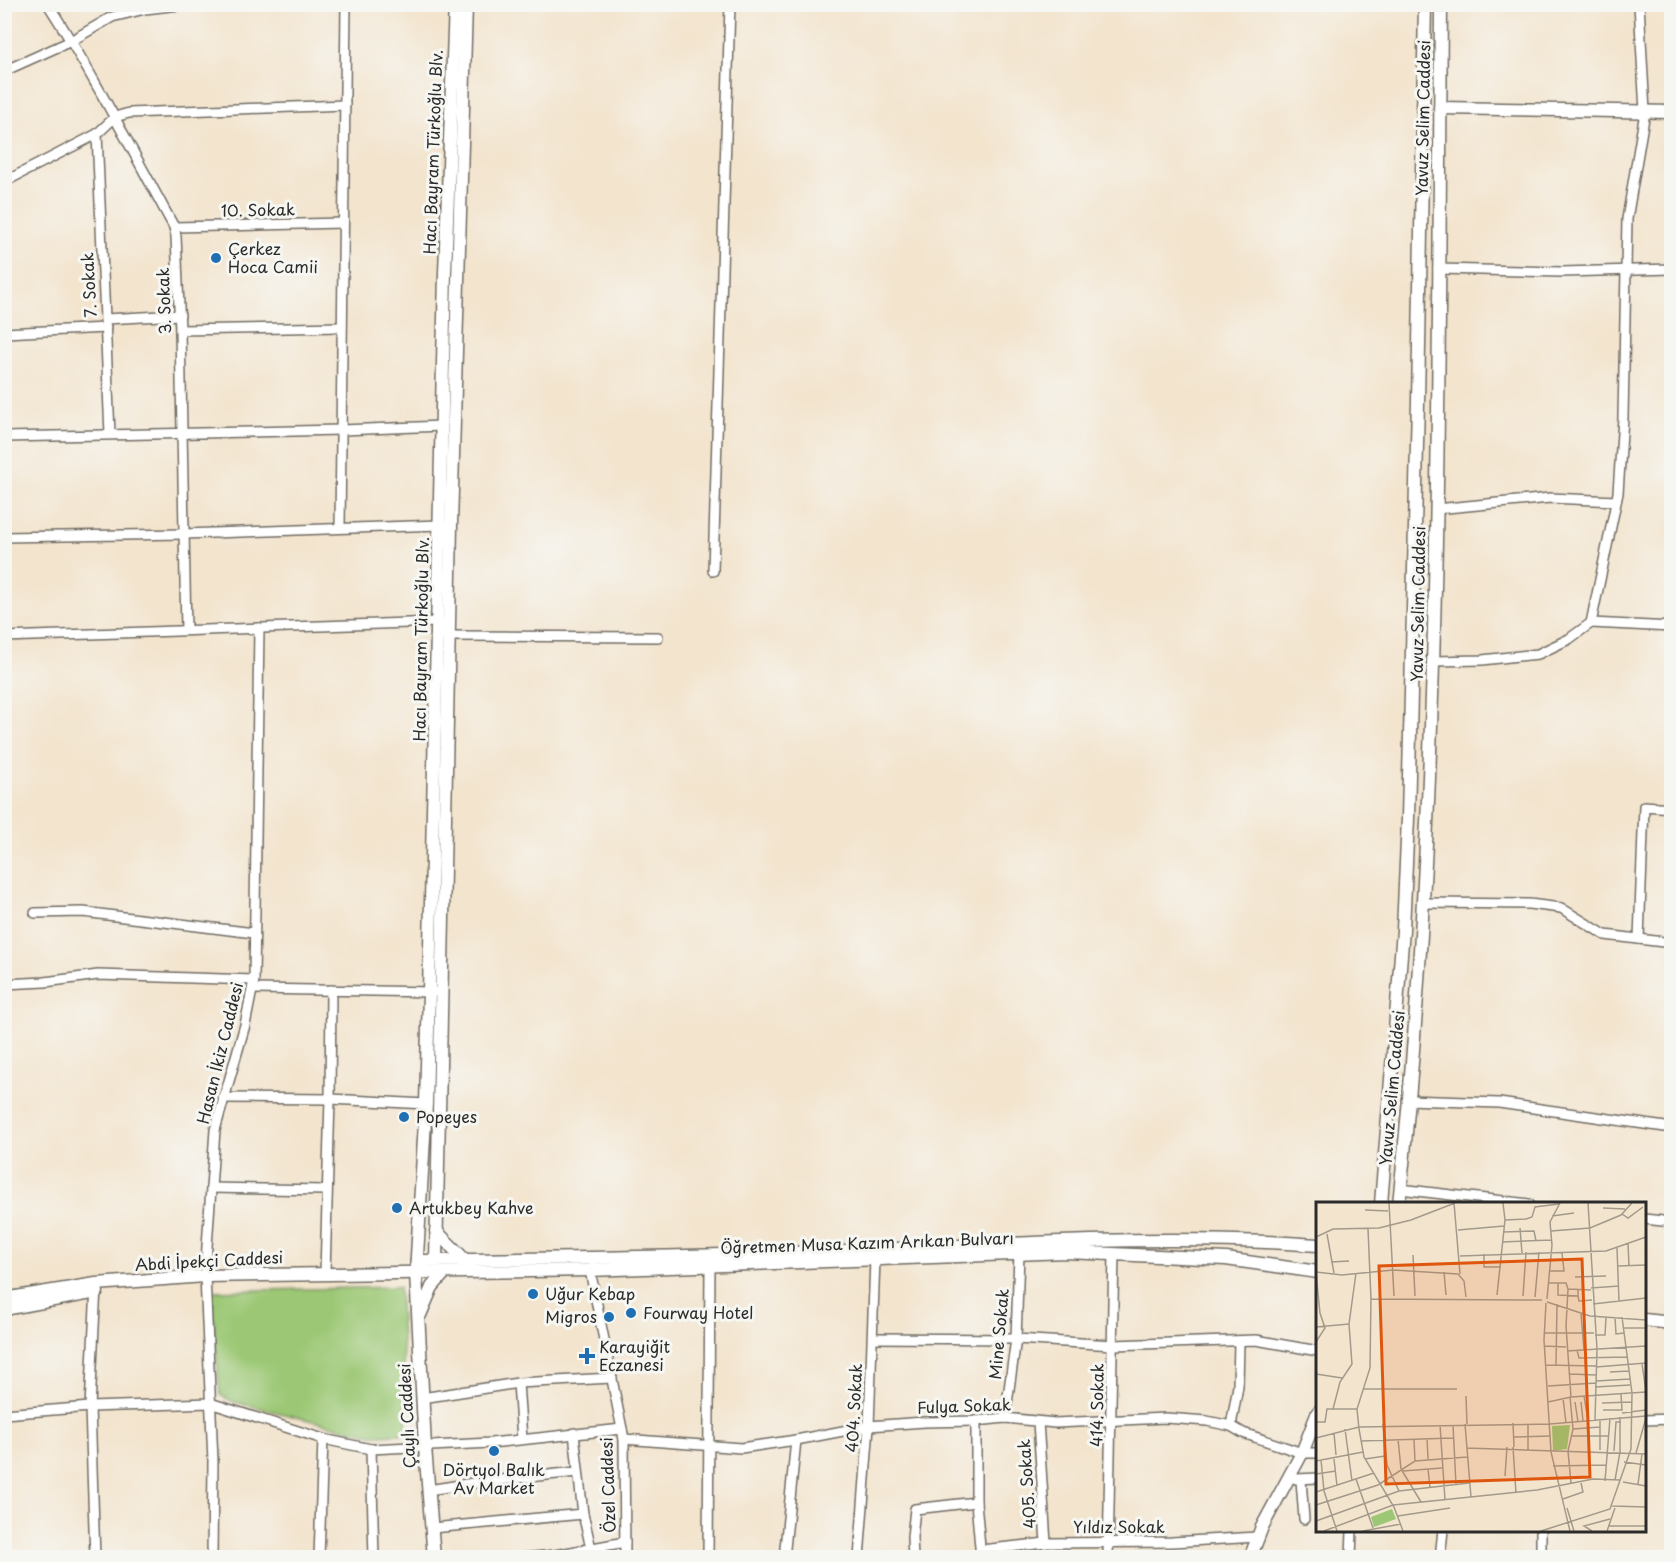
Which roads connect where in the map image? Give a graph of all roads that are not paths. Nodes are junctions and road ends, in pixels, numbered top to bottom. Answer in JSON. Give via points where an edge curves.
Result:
{"nodes":[{"id":1,"x":48,"y":4,"type":"edge"},
{"id":2,"x":188,"y":4,"type":"edge"},
{"id":3,"x":346,"y":4,"type":"edge"},
{"id":4,"x":455,"y":4,"type":"edge"},
{"id":5,"x":466,"y":4,"type":"edge"},
{"id":6,"x":730,"y":4,"type":"edge"},
{"id":7,"x":1425,"y":4,"type":"edge"},
{"id":8,"x":1441,"y":4,"type":"edge"},
{"id":9,"x":1639,"y":4,"type":"edge"},
{"id":10,"x":71,"y":41,"type":"junction"},
{"id":11,"x":4,"y":71,"type":"edge"},
{"id":12,"x":345,"y":105,"type":"junction"},
{"id":13,"x":1440,"y":108,"type":"junction"},
{"id":14,"x":1645,"y":112,"type":"junction"},
{"id":15,"x":1671,"y":112,"type":"edge"},
{"id":16,"x":115,"y":117,"type":"junction"},
{"id":17,"x":98,"y":134,"type":"junction"},
{"id":18,"x":4,"y":182,"type":"edge"},
{"id":19,"x":343,"y":223,"type":"junction"},
{"id":20,"x":174,"y":227,"type":"junction"},
{"id":21,"x":1438,"y":269,"type":"junction"},
{"id":22,"x":1671,"y":269,"type":"edge"},
{"id":23,"x":1626,"y":270,"type":"junction"},
{"id":24,"x":180,"y":315,"type":"junction"},
{"id":25,"x":105,"y":323,"type":"junction"},
{"id":26,"x":342,"y":327,"type":"junction"},
{"id":27,"x":180,"y":330,"type":"junction"},
{"id":28,"x":4,"y":333,"type":"edge"},
{"id":29,"x":442,"y":426,"type":"junction"},
{"id":30,"x":342,"y":430,"type":"junction"},
{"id":31,"x":182,"y":432,"type":"junction"},
{"id":32,"x":110,"y":434,"type":"junction"},
{"id":33,"x":4,"y":436,"type":"edge"},
{"id":34,"x":1616,"y":501,"type":"junction"},
{"id":35,"x":1436,"y":509,"type":"junction"},
{"id":36,"x":440,"y":525,"type":"junction"},
{"id":37,"x":340,"y":527,"type":"junction"},
{"id":38,"x":184,"y":534,"type":"junction"},
{"id":39,"x":4,"y":537,"type":"edge"},
{"id":40,"x":713,"y":571,"type":"dead end"},
{"id":41,"x":438,"y":622,"type":"junction"},
{"id":42,"x":1591,"y":623,"type":"junction"},
{"id":43,"x":1671,"y":627,"type":"edge"},
{"id":44,"x":259,"y":628,"type":"junction"},
{"id":45,"x":186,"y":630,"type":"junction"},
{"id":46,"x":4,"y":636,"type":"edge"},
{"id":47,"x":443,"y":636,"type":"junction"},
{"id":48,"x":657,"y":637,"type":"dead end"},
{"id":49,"x":1434,"y":661,"type":"junction"},
{"id":50,"x":1412,"y":662,"type":"junction"},
{"id":51,"x":1671,"y":807,"type":"edge"},
{"id":52,"x":1424,"y":903,"type":"junction"},
{"id":53,"x":35,"y":913,"type":"dead end"},
{"id":54,"x":254,"y":933,"type":"junction"},
{"id":55,"x":1639,"y":939,"type":"junction"},
{"id":56,"x":1671,"y":943,"type":"edge"},
{"id":57,"x":4,"y":984,"type":"edge"},
{"id":58,"x":254,"y":984,"type":"junction"},
{"id":59,"x":331,"y":990,"type":"junction"},
{"id":60,"x":435,"y":992,"type":"junction"},
{"id":61,"x":223,"y":1098,"type":"junction"},
{"id":62,"x":330,"y":1100,"type":"junction"},
{"id":63,"x":1407,"y":1100,"type":"junction"},
{"id":64,"x":426,"y":1104,"type":"junction"},
{"id":65,"x":1671,"y":1128,"type":"edge"},
{"id":66,"x":211,"y":1188,"type":"junction"},
{"id":67,"x":1400,"y":1189,"type":"junction"},
{"id":68,"x":326,"y":1190,"type":"junction"},
{"id":69,"x":1381,"y":1202,"type":"edge"},
{"id":70,"x":1399,"y":1202,"type":"edge"},
{"id":71,"x":1520,"y":1202,"type":"edge"},
{"id":72,"x":1646,"y":1219,"type":"edge"},
{"id":73,"x":1671,"y":1222,"type":"edge"},
{"id":74,"x":436,"y":1231,"type":"junction"},
{"id":75,"x":1316,"y":1245,"type":"edge"},
{"id":76,"x":1019,"y":1249,"type":"junction"},
{"id":77,"x":1114,"y":1253,"type":"junction"},
{"id":78,"x":874,"y":1259,"type":"junction"},
{"id":79,"x":465,"y":1260,"type":"junction"},
{"id":80,"x":435,"y":1261,"type":"junction"},
{"id":81,"x":589,"y":1264,"type":"junction"},
{"id":82,"x":710,"y":1265,"type":"junction"},
{"id":83,"x":416,"y":1267,"type":"junction"},
{"id":84,"x":1316,"y":1272,"type":"edge"},
{"id":85,"x":325,"y":1273,"type":"junction"},
{"id":86,"x":444,"y":1273,"type":"junction"},
{"id":87,"x":205,"y":1276,"type":"junction"},
{"id":88,"x":96,"y":1288,"type":"junction"},
{"id":89,"x":4,"y":1299,"type":"edge"},
{"id":90,"x":4,"y":1309,"type":"edge"},
{"id":91,"x":1646,"y":1320,"type":"edge"},
{"id":92,"x":418,"y":1322,"type":"junction"},
{"id":93,"x":1671,"y":1323,"type":"edge"},
{"id":94,"x":873,"y":1338,"type":"junction"},
{"id":95,"x":1016,"y":1339,"type":"junction"},
{"id":96,"x":1239,"y":1342,"type":"junction"},
{"id":97,"x":1113,"y":1345,"type":"junction"},
{"id":98,"x":1316,"y":1351,"type":"edge"},
{"id":99,"x":612,"y":1378,"type":"junction"},
{"id":100,"x":518,"y":1383,"type":"junction"},
{"id":101,"x":422,"y":1398,"type":"junction"},
{"id":102,"x":210,"y":1403,"type":"junction"},
{"id":103,"x":90,"y":1407,"type":"junction"},
{"id":104,"x":4,"y":1414,"type":"edge"},
{"id":105,"x":1316,"y":1415,"type":"edge"},
{"id":106,"x":1005,"y":1418,"type":"junction"},
{"id":107,"x":1671,"y":1419,"type":"edge"},
{"id":108,"x":1112,"y":1420,"type":"junction"},
{"id":109,"x":1646,"y":1420,"type":"edge"},
{"id":110,"x":976,"y":1421,"type":"junction"},
{"id":111,"x":1038,"y":1422,"type":"junction"},
{"id":112,"x":869,"y":1426,"type":"junction"},
{"id":113,"x":1231,"y":1426,"type":"junction"},
{"id":114,"x":574,"y":1433,"type":"junction"},
{"id":115,"x":623,"y":1434,"type":"junction"},
{"id":116,"x":323,"y":1439,"type":"junction"},
{"id":117,"x":522,"y":1439,"type":"junction"},
{"id":118,"x":796,"y":1440,"type":"junction"},
{"id":119,"x":709,"y":1445,"type":"junction"},
{"id":120,"x":425,"y":1447,"type":"junction"},
{"id":121,"x":371,"y":1449,"type":"junction"},
{"id":122,"x":1302,"y":1453,"type":"junction"},
{"id":123,"x":1316,"y":1453,"type":"edge"},
{"id":124,"x":578,"y":1472,"type":"junction"},
{"id":125,"x":1288,"y":1478,"type":"junction"},
{"id":126,"x":1316,"y":1478,"type":"edge"},
{"id":127,"x":1301,"y":1480,"type":"junction"},
{"id":128,"x":428,"y":1490,"type":"junction"},
{"id":129,"x":976,"y":1502,"type":"junction"},
{"id":130,"x":583,"y":1514,"type":"junction"},
{"id":131,"x":1304,"y":1519,"type":"dead end"},
{"id":132,"x":432,"y":1527,"type":"junction"},
{"id":133,"x":1352,"y":1532,"type":"edge"},
{"id":134,"x":1443,"y":1532,"type":"edge"},
{"id":135,"x":1541,"y":1532,"type":"edge"},
{"id":136,"x":1257,"y":1537,"type":"junction"},
{"id":137,"x":1108,"y":1541,"type":"junction"},
{"id":138,"x":625,"y":1542,"type":"junction"},
{"id":139,"x":1046,"y":1543,"type":"junction"},
{"id":140,"x":591,"y":1548,"type":"junction"},
{"id":141,"x":981,"y":1554,"type":"edge"},
{"id":142,"x":95,"y":1557,"type":"edge"},
{"id":143,"x":212,"y":1557,"type":"edge"},
{"id":144,"x":319,"y":1557,"type":"edge"},
{"id":145,"x":374,"y":1557,"type":"edge"},
{"id":146,"x":434,"y":1557,"type":"edge"},
{"id":147,"x":523,"y":1557,"type":"edge"},
{"id":148,"x":626,"y":1557,"type":"edge"},
{"id":149,"x":708,"y":1557,"type":"edge"},
{"id":150,"x":784,"y":1557,"type":"edge"},
{"id":151,"x":859,"y":1557,"type":"edge"},
{"id":152,"x":913,"y":1557,"type":"edge"},
{"id":153,"x":1108,"y":1557,"type":"edge"},
{"id":154,"x":1250,"y":1557,"type":"edge"},
{"id":155,"x":1351,"y":1557,"type":"edge"},
{"id":156,"x":1440,"y":1557,"type":"edge"},
{"id":157,"x":1541,"y":1557,"type":"edge"}],
"edges":[{"from":1,"to":10,"type":"street","name":"3. Sokak"},
{"from":2,"to":10,"type":"street","via":[[112,17]]},
{"from":3,"to":12,"type":"street"},
{"from":4,"to":29,"type":"street","name":"Hacı Bayram Türkoğlu Blv."},
{"from":5,"to":47,"type":"street","name":"Hacı Bayram Türkoğlu Blv."},
{"from":6,"to":40,"type":"street"},
{"from":7,"to":50,"type":"street","name":"Yavuz Selim Caddesi"},
{"from":8,"to":13,"type":"street","name":"Yavuz Selim Caddesi"},
{"from":9,"to":14,"type":"street"},
{"from":10,"to":11,"type":"street"},
{"from":10,"to":16,"type":"street","name":"3. Sokak"},
{"from":12,"to":16,"type":"street","via":[[129,113]]},
{"from":12,"to":19,"type":"street"},
{"from":13,"to":14,"type":"street"},
{"from":13,"to":21,"type":"street","name":"Yavuz Selim Caddesi"},
{"from":14,"to":15,"type":"street"},
{"from":14,"to":23,"type":"street","via":[[1627,219]]},
{"from":16,"to":17,"type":"street"},
{"from":16,"to":20,"type":"street","name":"3. Sokak"},
{"from":17,"to":18,"type":"street"},
{"from":17,"to":25,"type":"street","name":"7. Sokak"},
{"from":19,"to":20,"type":"street","name":"10. Sokak"},
{"from":19,"to":26,"type":"street"},
{"from":20,"to":24,"type":"street","name":"3. Sokak"},
{"from":21,"to":23,"type":"street"},
{"from":21,"to":35,"type":"street","name":"Yavuz Selim Caddesi"},
{"from":22,"to":23,"type":"street"},
{"from":23,"to":34,"type":"street","via":[[1623,418]]},
{"from":24,"to":25,"type":"street"},
{"from":24,"to":27,"type":"street","name":"3. Sokak"},
{"from":25,"to":28,"type":"street"},
{"from":25,"to":32,"type":"street","name":"7. Sokak"},
{"from":26,"to":27,"type":"street"},
{"from":26,"to":30,"type":"street"},
{"from":27,"to":31,"type":"street","name":"3. Sokak"},
{"from":29,"to":30,"type":"street"},
{"from":29,"to":36,"type":"street","name":"Hacı Bayram Türkoğlu Blv."},
{"from":30,"to":31,"type":"street"},
{"from":30,"to":37,"type":"street"},
{"from":31,"to":32,"type":"street"},
{"from":31,"to":38,"type":"street","name":"3. Sokak"},
{"from":32,"to":33,"type":"street"},
{"from":34,"to":35,"type":"street","via":[[1550,498]]},
{"from":34,"to":42,"type":"street"},
{"from":35,"to":49,"type":"street","name":"Yavuz Selim Caddesi"},
{"from":36,"to":37,"type":"street"},
{"from":36,"to":41,"type":"street","name":"Hacı Bayram Türkoğlu Blv."},
{"from":37,"to":38,"type":"street"},
{"from":38,"to":39,"type":"street"},
{"from":38,"to":45,"type":"street","name":"3. Sokak"},
{"from":41,"to":44,"type":"street"},
{"from":41,"to":47,"type":"street","name":"Hacı Bayram Türkoğlu Blv."},
{"from":42,"to":43,"type":"street"},
{"from":42,"to":49,"type":"street","via":[[1538,654]]},
{"from":44,"to":45,"type":"street"},
{"from":44,"to":54,"type":"street","name":"Hasan İkiz Caddesi"},
{"from":45,"to":46,"type":"street"},
{"from":47,"to":48,"type":"street"},
{"from":47,"to":60,"type":"street","name":"Hacı Bayram Türkoğlu Blv."},
{"from":49,"to":50,"type":"street"},
{"from":49,"to":52,"type":"street","name":"Yavuz Selim Caddesi"},
{"from":50,"to":69,"type":"street","name":"Yavuz Selim Caddesi","via":[[1403,930]]},
{"from":51,"to":55,"type":"street","via":[[1644,806]]},
{"from":52,"to":55,"type":"street","via":[[1561,908],[1605,935]]},
{"from":52,"to":63,"type":"street","name":"Yavuz Selim Caddesi"},
{"from":53,"to":54,"type":"street","via":[[83,912]]},
{"from":54,"to":58,"type":"street","name":"Hasan İkiz Caddesi"},
{"from":55,"to":56,"type":"street"},
{"from":57,"to":58,"type":"street","via":[[98,975]]},
{"from":58,"to":59,"type":"street"},
{"from":58,"to":61,"type":"street","name":"Hasan İkiz Caddesi"},
{"from":59,"to":60,"type":"street"},
{"from":59,"to":62,"type":"street"},
{"from":60,"to":64,"type":"street","name":"Hacı Bayram Türkoğlu Blv."},
{"from":60,"to":74,"type":"street","name":"Hacı Bayram Türkoğlu Blv."},
{"from":61,"to":62,"type":"street"},
{"from":61,"to":66,"type":"street","name":"Hasan İkiz Caddesi","via":[[215,1131]]},
{"from":62,"to":64,"type":"street"},
{"from":62,"to":68,"type":"street"},
{"from":63,"to":65,"type":"street","via":[[1499,1103]]},
{"from":63,"to":67,"type":"street","name":"Yavuz Selim Caddesi"},
{"from":64,"to":83,"type":"street","name":"Hacı Bayram Türkoğlu Blv."},
{"from":66,"to":68,"type":"street"},
{"from":66,"to":87,"type":"street","name":"Hasan İkiz Caddesi"},
{"from":67,"to":70,"type":"street","name":"Yavuz Selim Caddesi"},
{"from":67,"to":71,"type":"street"},
{"from":68,"to":85,"type":"street"},
{"from":72,"to":73,"type":"street"},
{"from":74,"to":79,"type":"street"},
{"from":74,"to":80,"type":"street","name":"Hacı Bayram Türkoğlu Blv."},
{"from":75,"to":76,"type":"street","name":"Öğretmen Musa Kazım Arıkan Bulvarı","via":[[1174,1241]]},
{"from":76,"to":77,"type":"street","name":"Öğretmen Musa Kazım Arıkan Bulvarı"},
{"from":76,"to":78,"type":"street","name":"Öğretmen Musa Kazım Arıkan Bulvarı"},
{"from":76,"to":81,"type":"street","name":"Öğretmen Musa Kazım Arıkan Bulvarı"},
{"from":76,"to":95,"type":"street","name":"Mine Sokak"},
{"from":77,"to":84,"type":"street","name":"Öğretmen Musa Kazım Arıkan Bulvarı","via":[[1226,1259]]},
{"from":77,"to":97,"type":"street","name":"414. Sokak"},
{"from":78,"to":82,"type":"street","name":"Öğretmen Musa Kazım Arıkan Bulvarı"},
{"from":78,"to":94,"type":"street","name":"404. Sokak"},
{"from":79,"to":80,"type":"street","name":"Öğretmen Musa Kazım Arıkan Bulvarı"},
{"from":79,"to":81,"type":"street","name":"Öğretmen Musa Kazım Arıkan Bulvarı"},
{"from":80,"to":83,"type":"street","name":"Öğretmen Musa Kazım Arıkan Bulvarı"},
{"from":81,"to":82,"type":"street","name":"Öğretmen Musa Kazım Arıkan Bulvarı"},
{"from":81,"to":86,"type":"street","name":"Öğretmen Musa Kazım Arıkan Bulvarı"},
{"from":81,"to":99,"type":"street","name":"Özel Caddesi"},
{"from":82,"to":119,"type":"street"},
{"from":83,"to":85,"type":"street","name":"Abdi İpekçi Caddesi"},
{"from":83,"to":86,"type":"street","name":"Öğretmen Musa Kazım Arıkan Bulvarı"},
{"from":83,"to":92,"type":"street","name":"Çaylı Caddesi"},
{"from":85,"to":87,"type":"street","name":"Abdi İpekçi Caddesi"},
{"from":86,"to":92,"type":"street","via":[[432,1287]]},
{"from":87,"to":88,"type":"street","name":"Abdi İpekçi Caddesi"},
{"from":87,"to":102,"type":"street","name":"Hasan İkiz Caddesi"},
{"from":88,"to":89,"type":"street","name":"Abdi İpekçi Caddesi"},
{"from":88,"to":90,"type":"street"},
{"from":88,"to":103,"type":"street"},
{"from":91,"to":93,"type":"street"},
{"from":92,"to":101,"type":"street","name":"Çaylı Caddesi"},
{"from":94,"to":95,"type":"street"},
{"from":94,"to":112,"type":"street","name":"404. Sokak"},
{"from":95,"to":97,"type":"street"},
{"from":95,"to":106,"type":"street","name":"Mine Sokak"},
{"from":96,"to":97,"type":"street"},
{"from":96,"to":98,"type":"street","via":[[1256,1340]]},
{"from":96,"to":113,"type":"street","via":[[1238,1386]]},
{"from":97,"to":108,"type":"street","name":"414. Sokak"},
{"from":99,"to":100,"type":"street"},
{"from":99,"to":115,"type":"street","name":"Özel Caddesi"},
{"from":100,"to":101,"type":"street"},
{"from":100,"to":117,"type":"street"},
{"from":101,"to":120,"type":"street","name":"Çaylı Caddesi"},
{"from":102,"to":103,"type":"street","name":"Fulya Sokak"},
{"from":102,"to":116,"type":"street","name":"Fulya Sokak"},
{"from":102,"to":143,"type":"street","name":"Hasan İkiz Caddesi"},
{"from":103,"to":104,"type":"street","name":"Fulya Sokak"},
{"from":103,"to":142,"type":"street"},
{"from":105,"to":122,"type":"street"},
{"from":106,"to":110,"type":"street","name":"Fulya Sokak"},
{"from":106,"to":111,"type":"street","name":"Fulya Sokak"},
{"from":107,"to":109,"type":"street"},
{"from":108,"to":111,"type":"street","name":"Fulya Sokak"},
{"from":108,"to":113,"type":"street","name":"Fulya Sokak","via":[[1176,1419]]},
{"from":108,"to":137,"type":"street","name":"414. Sokak"},
{"from":110,"to":112,"type":"street","name":"Fulya Sokak"},
{"from":110,"to":129,"type":"street"},
{"from":111,"to":139,"type":"street","name":"405. Sokak"},
{"from":112,"to":118,"type":"street","name":"Fulya Sokak"},
{"from":112,"to":151,"type":"street","name":"404. Sokak"},
{"from":113,"to":122,"type":"street","name":"Fulya Sokak"},
{"from":114,"to":115,"type":"street","name":"Fulya Sokak"},
{"from":114,"to":117,"type":"street","name":"Fulya Sokak"},
{"from":114,"to":124,"type":"street"},
{"from":115,"to":119,"type":"street","name":"Fulya Sokak"},
{"from":115,"to":138,"type":"street","name":"Özel Caddesi"},
{"from":116,"to":121,"type":"street","name":"Fulya Sokak"},
{"from":116,"to":144,"type":"street"},
{"from":117,"to":120,"type":"street","name":"Fulya Sokak"},
{"from":118,"to":119,"type":"street","name":"Fulya Sokak","via":[[741,1448]]},
{"from":118,"to":150,"type":"street"},
{"from":119,"to":149,"type":"street"},
{"from":120,"to":121,"type":"street","name":"Fulya Sokak"},
{"from":120,"to":128,"type":"street","name":"Çaylı Caddesi"},
{"from":121,"to":145,"type":"street"},
{"from":122,"to":123,"type":"street","name":"Fulya Sokak"},
{"from":122,"to":125,"type":"street"},
{"from":124,"to":128,"type":"street"},
{"from":124,"to":130,"type":"street"},
{"from":125,"to":127,"type":"street"},
{"from":125,"to":136,"type":"street"},
{"from":126,"to":127,"type":"street"},
{"from":127,"to":131,"type":"street"},
{"from":128,"to":132,"type":"street","name":"Çaylı Caddesi"},
{"from":129,"to":141,"type":"street"},
{"from":129,"to":152,"type":"street","via":[[915,1509]]},
{"from":130,"to":132,"type":"street"},
{"from":130,"to":140,"type":"street"},
{"from":132,"to":146,"type":"street","name":"Çaylı Caddesi"},
{"from":133,"to":155,"type":"street"},
{"from":134,"to":156,"type":"street"},
{"from":135,"to":157,"type":"street"},
{"from":136,"to":137,"type":"street","name":"Yıldız Sokak"},
{"from":136,"to":154,"type":"street"},
{"from":137,"to":139,"type":"street","name":"Yıldız Sokak"},
{"from":137,"to":153,"type":"street","name":"414. Sokak"},
{"from":138,"to":140,"type":"street"},
{"from":138,"to":148,"type":"street","name":"Özel Caddesi"},
{"from":139,"to":141,"type":"street","name":"Yıldız Sokak"},
{"from":140,"to":147,"type":"street"}]}
